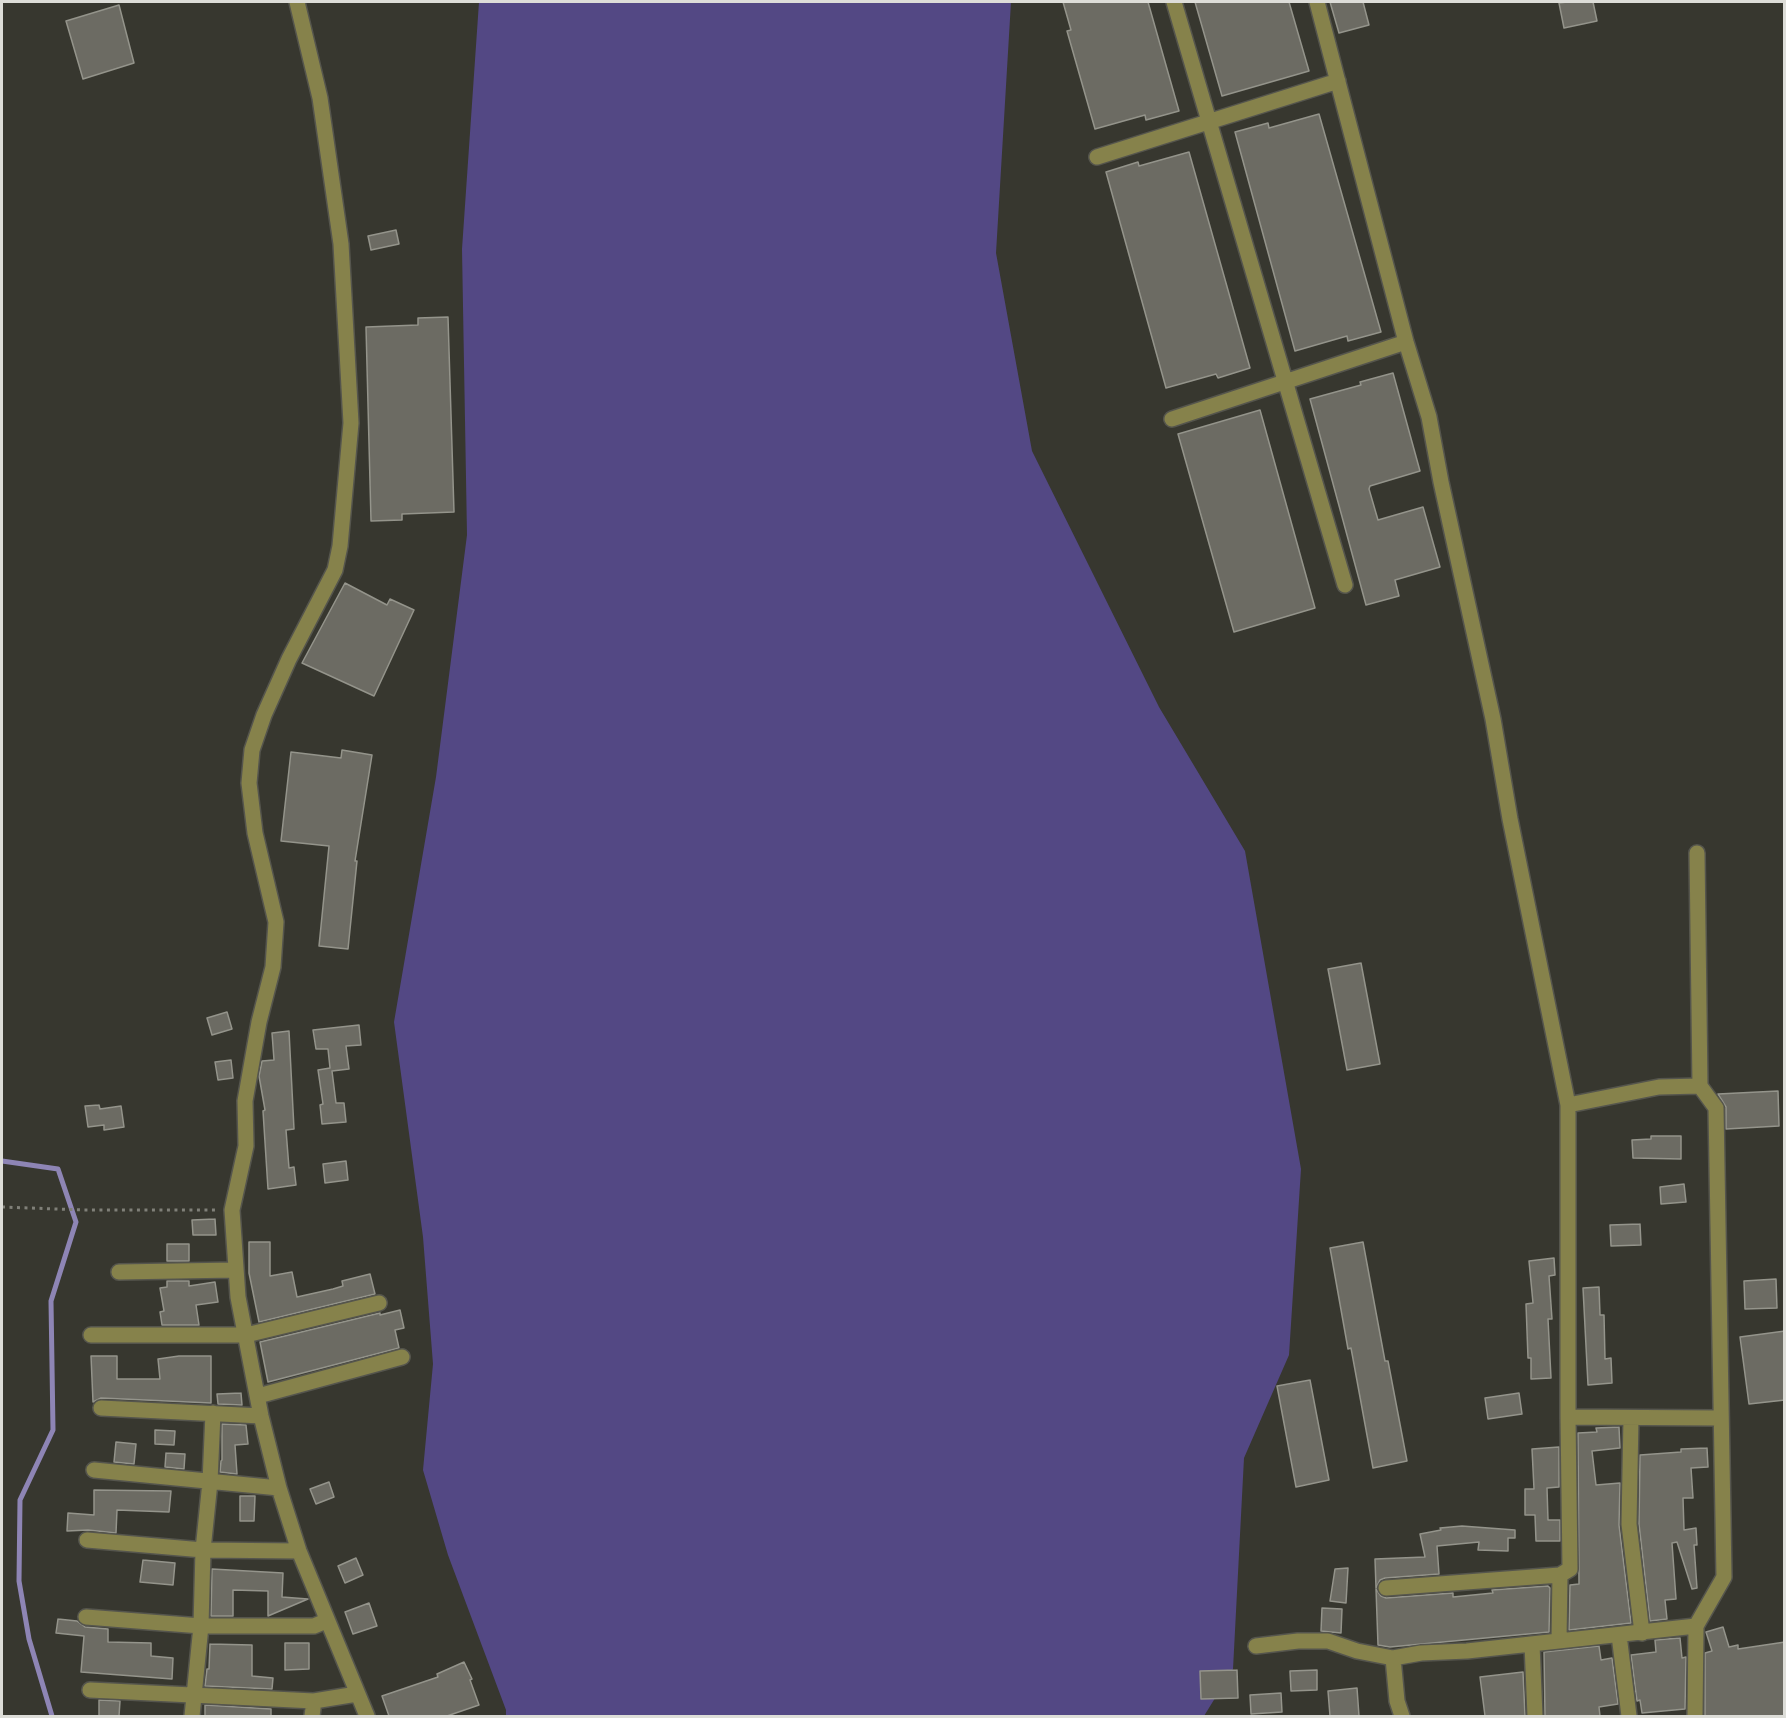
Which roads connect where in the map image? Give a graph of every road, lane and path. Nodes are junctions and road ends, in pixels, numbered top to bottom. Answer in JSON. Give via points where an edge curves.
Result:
{"nodes":[{"id":1,"x":297,"y":2,"type":"edge"},
{"id":2,"x":1174,"y":2,"type":"edge"},
{"id":3,"x":1317,"y":2,"type":"edge"},
{"id":4,"x":1338,"y":81,"type":"junction"},
{"id":5,"x":1209,"y":122,"type":"junction"},
{"id":6,"x":1097,"y":157,"type":"dead end"},
{"id":7,"x":1406,"y":342,"type":"junction"},
{"id":8,"x":1286,"y":382,"type":"junction"},
{"id":9,"x":1172,"y":419,"type":"dead end"},
{"id":10,"x":1345,"y":585,"type":"dead end"},
{"id":11,"x":1697,"y":853,"type":"dead end"},
{"id":12,"x":1700,"y":1086,"type":"junction"},
{"id":13,"x":1568,"y":1105,"type":"junction"},
{"id":14,"x":3,"y":1207,"type":"edge"},
{"id":15,"x":232,"y":1210,"type":"junction"},
{"id":16,"x":236,"y":1270,"type":"junction"},
{"id":17,"x":119,"y":1272,"type":"dead end"},
{"id":18,"x":379,"y":1303,"type":"dead end"},
{"id":19,"x":91,"y":1335,"type":"dead end"},
{"id":20,"x":246,"y":1335,"type":"junction"},
{"id":21,"x":402,"y":1357,"type":"dead end"},
{"id":22,"x":258,"y":1396,"type":"junction"},
{"id":23,"x":100,"y":1408,"type":"dead end"},
{"id":24,"x":213,"y":1413,"type":"junction"},
{"id":25,"x":261,"y":1416,"type":"junction"},
{"id":26,"x":1568,"y":1417,"type":"junction"},
{"id":27,"x":1631,"y":1418,"type":"junction"},
{"id":28,"x":1720,"y":1418,"type":"junction"},
{"id":29,"x":94,"y":1470,"type":"dead end"},
{"id":30,"x":210,"y":1482,"type":"junction"},
{"id":31,"x":279,"y":1488,"type":"junction"},
{"id":32,"x":87,"y":1540,"type":"dead end"},
{"id":33,"x":204,"y":1550,"type":"junction"},
{"id":34,"x":299,"y":1551,"type":"junction"},
{"id":35,"x":1560,"y":1575,"type":"junction"},
{"id":36,"x":1386,"y":1588,"type":"dead end"},
{"id":37,"x":86,"y":1617,"type":"dead end"},
{"id":38,"x":326,"y":1621,"type":"junction"},
{"id":39,"x":201,"y":1626,"type":"junction"},
{"id":40,"x":1696,"y":1626,"type":"junction"},
{"id":41,"x":1642,"y":1632,"type":"junction"},
{"id":42,"x":1619,"y":1635,"type":"junction"},
{"id":43,"x":1559,"y":1640,"type":"junction"},
{"id":44,"x":1532,"y":1644,"type":"junction"},
{"id":45,"x":1256,"y":1646,"type":"dead end"},
{"id":46,"x":1393,"y":1658,"type":"junction"},
{"id":47,"x":90,"y":1690,"type":"dead end"},
{"id":48,"x":357,"y":1694,"type":"junction"},
{"id":49,"x":195,"y":1696,"type":"junction"},
{"id":50,"x":313,"y":1709,"type":"edge"},
{"id":51,"x":192,"y":1716,"type":"edge"},
{"id":52,"x":367,"y":1716,"type":"edge"},
{"id":53,"x":1402,"y":1716,"type":"edge"},
{"id":54,"x":1535,"y":1716,"type":"edge"},
{"id":55,"x":1629,"y":1716,"type":"edge"},
{"id":56,"x":1695,"y":1716,"type":"edge"}],
"edges":[{"from":1,"to":15,"type":"street","via":[[320,98],[341,244],[351,423],[340,546],[334,570],[289,659],[252,750],[249,783],[255,833],[276,922],[273,967],[245,1101],[246,1146]]},
{"from":2,"to":5,"type":"street"},
{"from":3,"to":4,"type":"street"},
{"from":4,"to":5,"type":"street"},
{"from":4,"to":7,"type":"street"},
{"from":5,"to":6,"type":"street"},
{"from":5,"to":8,"type":"street"},
{"from":7,"to":8,"type":"street"},
{"from":7,"to":13,"type":"street","via":[[1429,417]]},
{"from":8,"to":9,"type":"street"},
{"from":8,"to":10,"type":"street"},
{"from":11,"to":12,"type":"street"},
{"from":12,"to":13,"type":"street","via":[[1659,1087]]},
{"from":12,"to":28,"type":"street","via":[[1716,1108]]},
{"from":13,"to":26,"type":"street"},
{"from":14,"to":15,"type":"path"},
{"from":15,"to":16,"type":"street"},
{"from":16,"to":17,"type":"street"},
{"from":16,"to":20,"type":"street"},
{"from":18,"to":20,"type":"street"},
{"from":19,"to":20,"type":"street"},
{"from":20,"to":22,"type":"street"},
{"from":21,"to":22,"type":"street"},
{"from":22,"to":25,"type":"street"},
{"from":23,"to":24,"type":"street"},
{"from":24,"to":25,"type":"street"},
{"from":24,"to":30,"type":"street"},
{"from":25,"to":31,"type":"street"},
{"from":26,"to":27,"type":"street"},
{"from":26,"to":35,"type":"street","via":[[1570,1569]]},
{"from":27,"to":28,"type":"street"},
{"from":27,"to":41,"type":"street","via":[[1629,1524]]},
{"from":28,"to":40,"type":"street","via":[[1724,1577]]},
{"from":29,"to":30,"type":"street"},
{"from":30,"to":31,"type":"street"},
{"from":30,"to":33,"type":"street"},
{"from":31,"to":34,"type":"street"},
{"from":32,"to":33,"type":"street"},
{"from":33,"to":34,"type":"street"},
{"from":33,"to":39,"type":"street"},
{"from":34,"to":38,"type":"street"},
{"from":35,"to":36,"type":"street"},
{"from":35,"to":43,"type":"street"},
{"from":37,"to":39,"type":"street"},
{"from":38,"to":39,"type":"street","via":[[314,1626]]},
{"from":38,"to":48,"type":"street"},
{"from":39,"to":49,"type":"street"},
{"from":40,"to":41,"type":"street"},
{"from":40,"to":56,"type":"street"},
{"from":41,"to":42,"type":"street"},
{"from":42,"to":43,"type":"street"},
{"from":42,"to":55,"type":"street"},
{"from":43,"to":44,"type":"street"},
{"from":44,"to":46,"type":"street"},
{"from":44,"to":54,"type":"street"},
{"from":45,"to":46,"type":"street","via":[[1328,1641]]},
{"from":46,"to":53,"type":"street"},
{"from":47,"to":49,"type":"street"},
{"from":48,"to":50,"type":"street"},
{"from":48,"to":52,"type":"street"},
{"from":49,"to":50,"type":"street"},
{"from":49,"to":51,"type":"street"}]}
